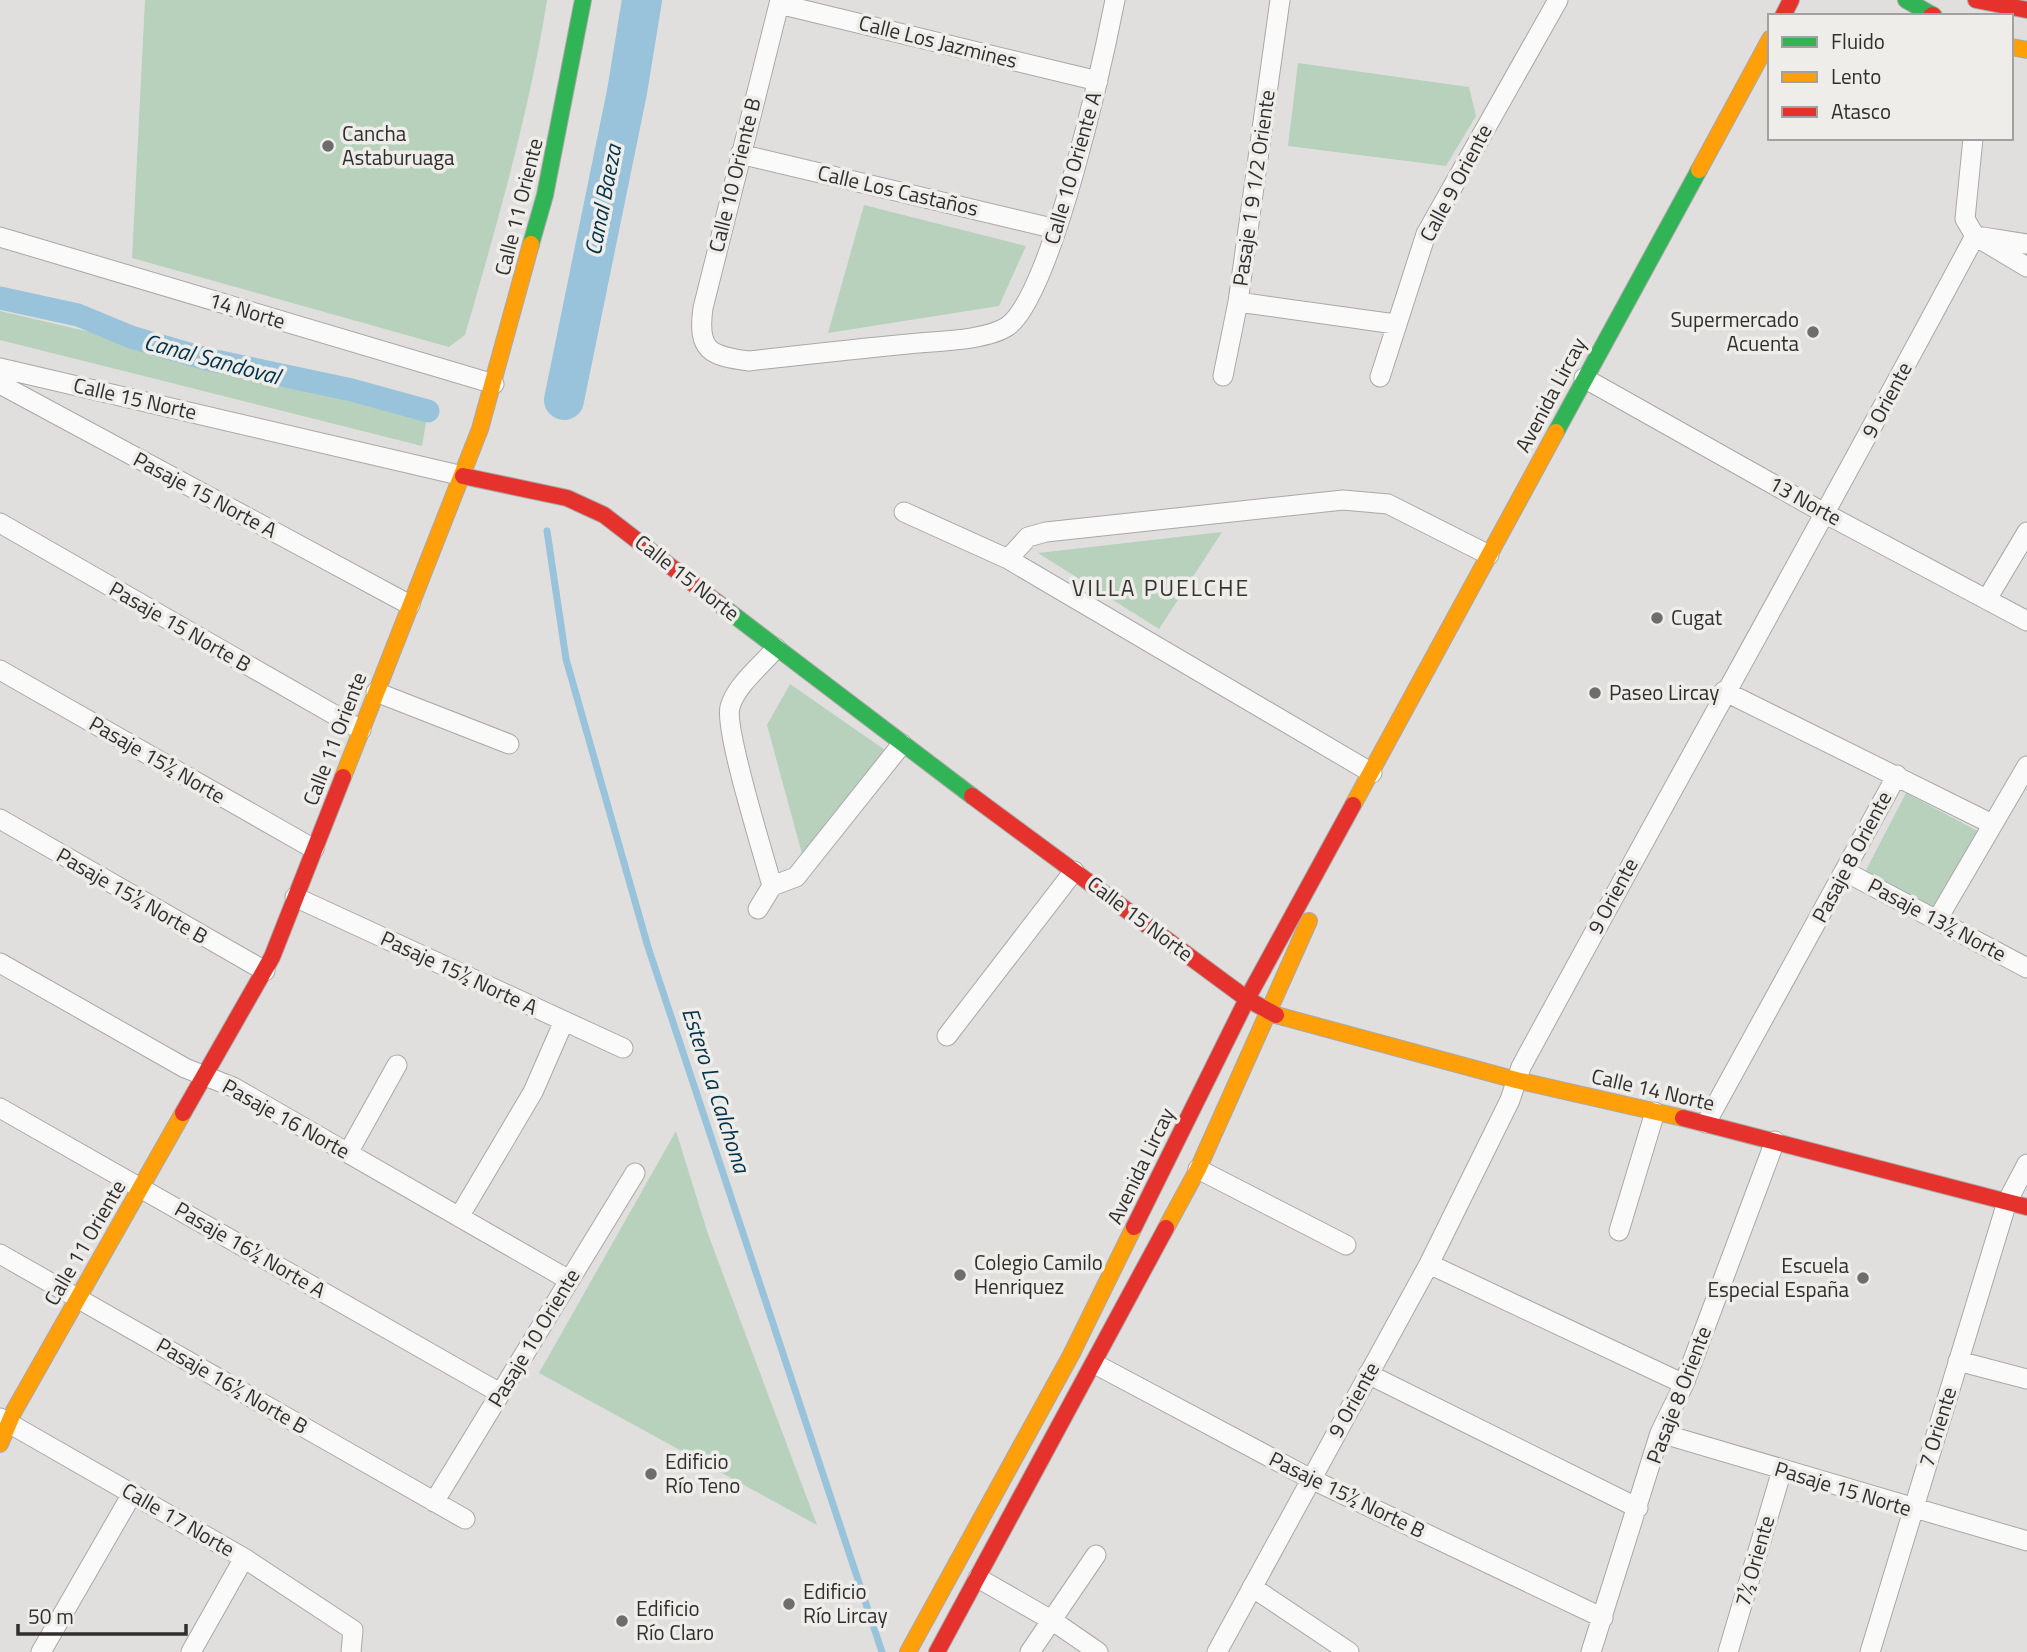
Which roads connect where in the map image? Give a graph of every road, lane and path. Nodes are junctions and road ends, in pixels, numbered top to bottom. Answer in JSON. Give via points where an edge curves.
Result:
{"nodes":[{"id":1,"x":583,"y":0,"type":"edge"},
{"id":2,"x":1115,"y":0,"type":"edge"},
{"id":3,"x":1280,"y":0,"type":"edge"},
{"id":4,"x":1558,"y":0,"type":"edge"},
{"id":5,"x":1906,"y":0,"type":"edge"},
{"id":6,"x":1976,"y":0,"type":"edge"},
{"id":7,"x":779,"y":2,"type":"edge"},
{"id":8,"x":2027,"y":10,"type":"edge"},
{"id":9,"x":1929,"y":14,"type":"edge"},
{"id":10,"x":1768,"y":43,"type":"edge"},
{"id":11,"x":1768,"y":79,"type":"edge"},
{"id":12,"x":1098,"y":81,"type":"junction"},
{"id":13,"x":1741,"y":92,"type":"junction"},
{"id":14,"x":1973,"y":140,"type":"edge"},
{"id":15,"x":740,"y":154,"type":"junction"},
{"id":16,"x":1056,"y":229,"type":"junction"},
{"id":17,"x":1975,"y":236,"type":"junction"},
{"id":18,"x":0,"y":237,"type":"edge"},
{"id":19,"x":2027,"y":244,"type":"edge"},
{"id":20,"x":2027,"y":267,"type":"edge"},
{"id":21,"x":1238,"y":302,"type":"junction"},
{"id":22,"x":1395,"y":324,"type":"junction"},
{"id":23,"x":1007,"y":327,"type":"joint"},
{"id":24,"x":0,"y":368,"type":"edge"},
{"id":25,"x":1223,"y":376,"type":"dead end"},
{"id":26,"x":1380,"y":377,"type":"dead end"},
{"id":27,"x":1584,"y":378,"type":"junction"},
{"id":28,"x":0,"y":384,"type":"edge"},
{"id":29,"x":494,"y":384,"type":"junction"},
{"id":30,"x":463,"y":476,"type":"junction"},
{"id":31,"x":904,"y":512,"type":"dead end"},
{"id":32,"x":1826,"y":514,"type":"junction"},
{"id":33,"x":0,"y":523,"type":"edge"},
{"id":34,"x":2027,"y":532,"type":"edge"},
{"id":35,"x":1489,"y":555,"type":"junction"},
{"id":36,"x":1008,"y":559,"type":"junction"},
{"id":37,"x":1987,"y":599,"type":"junction"},
{"id":38,"x":410,"y":605,"type":"junction"},
{"id":39,"x":2027,"y":621,"type":"edge"},
{"id":40,"x":776,"y":648,"type":"junction"},
{"id":41,"x":0,"y":670,"type":"edge"},
{"id":42,"x":1724,"y":691,"type":"junction"},
{"id":43,"x":376,"y":692,"type":"junction"},
{"id":44,"x":361,"y":730,"type":"junction"},
{"id":45,"x":509,"y":744,"type":"dead end"},
{"id":46,"x":902,"y":744,"type":"junction"},
{"id":47,"x":2027,"y":766,"type":"edge"},
{"id":48,"x":1372,"y":773,"type":"junction"},
{"id":49,"x":1897,"y":775,"type":"junction"},
{"id":50,"x":0,"y":819,"type":"edge"},
{"id":51,"x":1992,"y":824,"type":"junction"},
{"id":52,"x":314,"y":849,"type":"junction"},
{"id":53,"x":1074,"y":871,"type":"junction"},
{"id":54,"x":1846,"y":872,"type":"junction"},
{"id":55,"x":772,"y":886,"type":"junction"},
{"id":56,"x":295,"y":897,"type":"junction"},
{"id":57,"x":758,"y":909,"type":"dead end"},
{"id":58,"x":1937,"y":920,"type":"junction"},
{"id":59,"x":0,"y":962,"type":"edge"},
{"id":60,"x":2027,"y":968,"type":"edge"},
{"id":61,"x":265,"y":971,"type":"junction"},
{"id":62,"x":1247,"y":999,"type":"junction"},
{"id":63,"x":1270,"y":1013,"type":"junction"},
{"id":64,"x":564,"y":1021,"type":"junction"},
{"id":65,"x":947,"y":1036,"type":"dead end"},
{"id":66,"x":624,"y":1048,"type":"dead end"},
{"id":67,"x":397,"y":1065,"type":"dead end"},
{"id":68,"x":205,"y":1075,"type":"junction"},
{"id":69,"x":1516,"y":1080,"type":"junction"},
{"id":70,"x":0,"y":1108,"type":"edge"},
{"id":71,"x":1655,"y":1112,"type":"junction"},
{"id":72,"x":1706,"y":1123,"type":"junction"},
{"id":73,"x":1775,"y":1141,"type":"junction"},
{"id":74,"x":348,"y":1153,"type":"junction"},
{"id":75,"x":2027,"y":1164,"type":"edge"},
{"id":76,"x":1198,"y":1169,"type":"junction"},
{"id":77,"x":635,"y":1173,"type":"dead end"},
{"id":78,"x":141,"y":1188,"type":"junction"},
{"id":79,"x":2007,"y":1202,"type":"junction"},
{"id":80,"x":2027,"y":1207,"type":"edge"},
{"id":81,"x":459,"y":1217,"type":"junction"},
{"id":82,"x":1619,"y":1231,"type":"dead end"},
{"id":83,"x":1346,"y":1245,"type":"dead end"},
{"id":84,"x":0,"y":1254,"type":"edge"},
{"id":85,"x":1429,"y":1264,"type":"junction"},
{"id":86,"x":569,"y":1280,"type":"junction"},
{"id":87,"x":78,"y":1298,"type":"junction"},
{"id":88,"x":1958,"y":1361,"type":"junction"},
{"id":89,"x":1095,"y":1364,"type":"junction"},
{"id":90,"x":1368,"y":1374,"type":"junction"},
{"id":91,"x":2027,"y":1379,"type":"edge"},
{"id":92,"x":1684,"y":1384,"type":"junction"},
{"id":93,"x":500,"y":1393,"type":"junction"},
{"id":94,"x":5,"y":1420,"type":"edge"},
{"id":95,"x":1660,"y":1433,"type":"junction"},
{"id":96,"x":0,"y":1444,"type":"edge"},
{"id":97,"x":1782,"y":1470,"type":"junction"},
{"id":98,"x":1311,"y":1479,"type":"junction"},
{"id":99,"x":132,"y":1494,"type":"junction"},
{"id":100,"x":434,"y":1502,"type":"junction"},
{"id":101,"x":1638,"y":1508,"type":"junction"},
{"id":102,"x":1913,"y":1510,"type":"junction"},
{"id":103,"x":465,"y":1519,"type":"dead end"},
{"id":104,"x":2027,"y":1541,"type":"edge"},
{"id":105,"x":1096,"y":1555,"type":"dead end"},
{"id":106,"x":244,"y":1558,"type":"junction"},
{"id":107,"x":978,"y":1578,"type":"junction"},
{"id":108,"x":1252,"y":1587,"type":"junction"},
{"id":109,"x":1603,"y":1618,"type":"junction"},
{"id":110,"x":1053,"y":1621,"type":"junction"},
{"id":111,"x":41,"y":1652,"type":"edge"},
{"id":112,"x":191,"y":1652,"type":"edge"},
{"id":113,"x":351,"y":1652,"type":"edge"},
{"id":114,"x":908,"y":1652,"type":"edge"},
{"id":115,"x":937,"y":1652,"type":"edge"},
{"id":116,"x":1030,"y":1652,"type":"edge"},
{"id":117,"x":1098,"y":1652,"type":"edge"},
{"id":118,"x":1217,"y":1652,"type":"edge"},
{"id":119,"x":1349,"y":1652,"type":"edge"},
{"id":120,"x":1591,"y":1652,"type":"edge"},
{"id":121,"x":1728,"y":1652,"type":"edge"},
{"id":122,"x":1870,"y":1652,"type":"edge"}],
"edges":[{"from":1,"to":29,"type":"main road","name":"Calle 11 Oriente","via":[[545,195]]},
{"from":2,"to":12,"type":"street","name":"Calle 10 Oriente A"},
{"from":3,"to":21,"type":"street","name":"Pasaje 1 9 1/2 Oriente"},
{"from":4,"to":22,"type":"street","name":"Calle 9 Oriente","via":[[1426,234]]},
{"from":5,"to":9,"type":"main road"},
{"from":6,"to":8,"type":"main road"},
{"from":7,"to":12,"type":"street","name":"Calle Los Jazmines"},
{"from":7,"to":15,"type":"street","name":"Calle 10 Oriente B"},
{"from":10,"to":13,"type":"main road","name":"Avenida Lircay"},
{"from":11,"to":13,"type":"main road"},
{"from":12,"to":16,"type":"street","name":"Calle 10 Oriente A"},
{"from":13,"to":27,"type":"main road","name":"Avenida Lircay"},
{"from":14,"to":17,"type":"street","via":[[1965,219]]},
{"from":15,"to":16,"type":"street","name":"Calle Los Castaños"},
{"from":15,"to":23,"type":"street","name":"Calle 10 Oriente B","via":[[703,307],[701,327],[709,351],[720,358],[749,361],[976,336]]},
{"from":16,"to":23,"type":"street","name":"Calle 10 Oriente A","via":[[1033,292]]},
{"from":17,"to":19,"type":"street"},
{"from":17,"to":20,"type":"street"},
{"from":17,"to":32,"type":"street","name":"9 Oriente"},
{"from":18,"to":29,"type":"street","name":"14 Norte"},
{"from":21,"to":22,"type":"street"},
{"from":21,"to":25,"type":"street","name":"Pasaje 1 9 1/2 Oriente"},
{"from":22,"to":26,"type":"street","name":"Calle 9 Oriente"},
{"from":24,"to":30,"type":"street","name":"Calle 15 Norte"},
{"from":27,"to":32,"type":"street","name":"13 Norte"},
{"from":27,"to":35,"type":"main road","name":"Avenida Lircay"},
{"from":28,"to":38,"type":"street","name":"Pasaje 15 Norte A"},
{"from":29,"to":30,"type":"main road","name":"Calle 11 Oriente"},
{"from":30,"to":38,"type":"main road","name":"Calle 11 Oriente"},
{"from":30,"to":40,"type":"main road","name":"Calle 15 Norte","via":[[590,506]]},
{"from":31,"to":36,"type":"street"},
{"from":32,"to":37,"type":"street","name":"13 Norte"},
{"from":32,"to":42,"type":"street","name":"9 Oriente"},
{"from":33,"to":44,"type":"street","name":"Pasaje 15 Norte B"},
{"from":34,"to":37,"type":"street"},
{"from":35,"to":36,"type":"street","via":[[1388,504],[1343,500],[1046,532],[1028,537]]},
{"from":35,"to":48,"type":"main road","name":"Avenida Lircay"},
{"from":36,"to":48,"type":"street"},
{"from":37,"to":39,"type":"street","name":"13 Norte"},
{"from":38,"to":43,"type":"main road","name":"Calle 11 Oriente"},
{"from":40,"to":46,"type":"main road","name":"Calle 15 Norte"},
{"from":40,"to":55,"type":"street","via":[[729,709]]},
{"from":41,"to":52,"type":"street","name":"Pasaje 15½ Norte"},
{"from":42,"to":49,"type":"street"},
{"from":42,"to":69,"type":"street","name":"9 Oriente"},
{"from":43,"to":44,"type":"main road","name":"Calle 11 Oriente"},
{"from":43,"to":45,"type":"street"},
{"from":44,"to":52,"type":"main road","name":"Calle 11 Oriente"},
{"from":46,"to":53,"type":"main road","name":"Calle 15 Norte"},
{"from":46,"to":55,"type":"street","via":[[796,877]]},
{"from":47,"to":51,"type":"street"},
{"from":48,"to":62,"type":"main road","name":"Avenida Lircay"},
{"from":48,"to":63,"type":"main road","name":"Avenida Lircay"},
{"from":49,"to":51,"type":"street"},
{"from":49,"to":54,"type":"street","name":"Pasaje 8 Oriente"},
{"from":50,"to":61,"type":"street","name":"Pasaje 15½ Norte B"},
{"from":51,"to":58,"type":"street"},
{"from":52,"to":56,"type":"main road","name":"Calle 11 Oriente"},
{"from":53,"to":62,"type":"main road","name":"Calle 15 Norte"},
{"from":53,"to":65,"type":"street"},
{"from":54,"to":58,"type":"street","name":"Pasaje 13½ Norte"},
{"from":54,"to":72,"type":"street","name":"Pasaje 8 Oriente"},
{"from":55,"to":57,"type":"street"},
{"from":56,"to":61,"type":"main road","name":"Calle 11 Oriente"},
{"from":56,"to":64,"type":"street","name":"Pasaje 15½ Norte A"},
{"from":58,"to":60,"type":"street","name":"Pasaje 13½ Norte"},
{"from":59,"to":68,"type":"street","name":"Pasaje 16 Norte","via":[[185,1068]]},
{"from":61,"to":68,"type":"main road","name":"Calle 11 Oriente"},
{"from":62,"to":63,"type":"main road","name":"Calle 15 Norte"},
{"from":62,"to":114,"type":"main road","name":"Avenida Lircay","via":[[1070,1355]]},
{"from":63,"to":69,"type":"main road","name":"Calle 14 Norte"},
{"from":63,"to":76,"type":"main road","name":"Avenida Lircay"},
{"from":64,"to":66,"type":"street","name":"Pasaje 15½ Norte A"},
{"from":64,"to":81,"type":"street","via":[[533,1091]]},
{"from":67,"to":74,"type":"street"},
{"from":68,"to":74,"type":"street","name":"Pasaje 16 Norte"},
{"from":68,"to":78,"type":"main road","name":"Calle 11 Oriente"},
{"from":69,"to":71,"type":"main road","name":"Calle 14 Norte"},
{"from":69,"to":85,"type":"street","name":"9 Oriente"},
{"from":70,"to":78,"type":"street","name":"Pasaje 16½ Norte A"},
{"from":71,"to":72,"type":"main road","name":"Calle 14 Norte"},
{"from":71,"to":82,"type":"street"},
{"from":72,"to":73,"type":"main road","name":"Calle 14 Norte"},
{"from":73,"to":79,"type":"main road","name":"Calle 14 Norte"},
{"from":73,"to":92,"type":"street","name":"Pasaje 8 Oriente"},
{"from":74,"to":81,"type":"street","name":"Pasaje 16 Norte"},
{"from":75,"to":79,"type":"street","name":"7 Oriente"},
{"from":76,"to":83,"type":"street"},
{"from":76,"to":89,"type":"main road","name":"Avenida Lircay"},
{"from":77,"to":86,"type":"street","name":"Pasaje 10 Oriente"},
{"from":78,"to":87,"type":"main road","name":"Calle 11 Oriente"},
{"from":78,"to":93,"type":"street","name":"Pasaje 16½ Norte A"},
{"from":79,"to":80,"type":"main road","name":"Calle 14 Norte"},
{"from":79,"to":88,"type":"street","name":"7 Oriente"},
{"from":81,"to":86,"type":"street","name":"Pasaje 16 Norte"},
{"from":84,"to":87,"type":"street","name":"Pasaje 16½ Norte B"},
{"from":85,"to":90,"type":"street","name":"9 Oriente"},
{"from":85,"to":92,"type":"street"},
{"from":86,"to":93,"type":"street","name":"Pasaje 10 Oriente"},
{"from":87,"to":94,"type":"main road","name":"Calle 11 Oriente"},
{"from":87,"to":100,"type":"street","name":"Pasaje 16½ Norte B"},
{"from":88,"to":91,"type":"street"},
{"from":88,"to":102,"type":"street","name":"7 Oriente"},
{"from":89,"to":98,"type":"street","name":"Pasaje 15½ Norte B"},
{"from":89,"to":107,"type":"main road","name":"Avenida Lircay"},
{"from":90,"to":98,"type":"street","name":"9 Oriente"},
{"from":90,"to":101,"type":"street"},
{"from":92,"to":95,"type":"street","name":"Pasaje 8 Oriente"},
{"from":93,"to":100,"type":"street","name":"Pasaje 10 Oriente"},
{"from":94,"to":96,"type":"main road","name":"Calle 11 Oriente"},
{"from":94,"to":99,"type":"street","name":"Calle 17 Norte"},
{"from":95,"to":97,"type":"street","name":"Pasaje 15 Norte"},
{"from":95,"to":101,"type":"street","name":"Pasaje 8 Oriente"},
{"from":97,"to":102,"type":"street","name":"Pasaje 15 Norte"},
{"from":97,"to":121,"type":"street","name":"7½ Oriente"},
{"from":98,"to":108,"type":"street","name":"9 Oriente"},
{"from":98,"to":109,"type":"street","name":"Pasaje 15½ Norte B"},
{"from":99,"to":106,"type":"street","name":"Calle 17 Norte"},
{"from":99,"to":111,"type":"street"},
{"from":100,"to":103,"type":"street","name":"Pasaje 16½ Norte B"},
{"from":101,"to":109,"type":"street","name":"Pasaje 8 Oriente"},
{"from":102,"to":104,"type":"street","name":"Pasaje 15 Norte"},
{"from":102,"to":122,"type":"street","name":"7 Oriente"},
{"from":105,"to":110,"type":"street"},
{"from":106,"to":112,"type":"street"},
{"from":106,"to":113,"type":"street","name":"Calle 17 Norte","via":[[353,1630]]},
{"from":107,"to":110,"type":"street"},
{"from":107,"to":115,"type":"main road","name":"Avenida Lircay"},
{"from":108,"to":118,"type":"street","name":"9 Oriente"},
{"from":108,"to":119,"type":"street"},
{"from":109,"to":120,"type":"street","name":"Pasaje 8 Oriente"},
{"from":110,"to":116,"type":"street"},
{"from":110,"to":117,"type":"street"}]}
